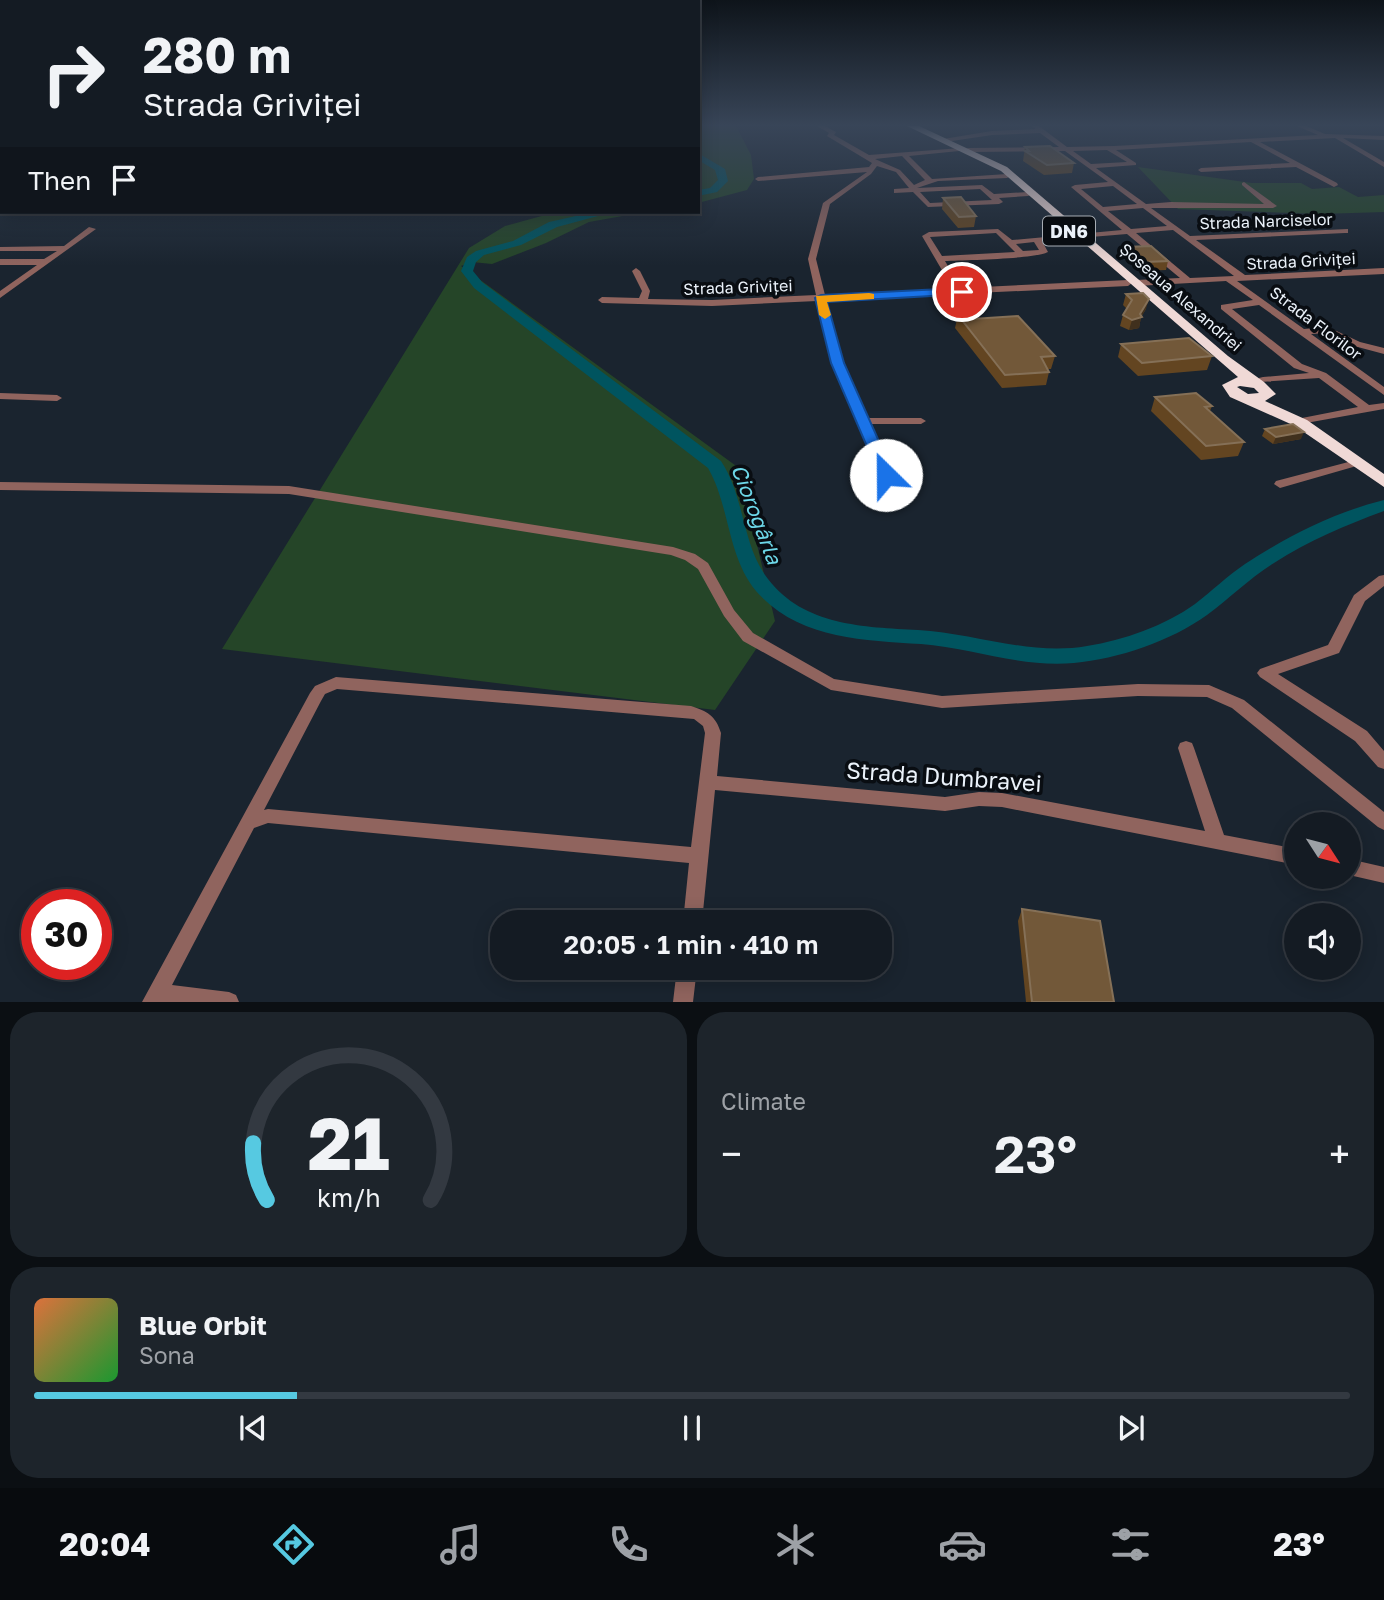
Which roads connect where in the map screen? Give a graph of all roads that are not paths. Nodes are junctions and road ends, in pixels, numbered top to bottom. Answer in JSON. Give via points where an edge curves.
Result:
{"nodes":[{"id":1,"x":798,"y":173,"type":"edge"},
{"id":2,"x":859,"y":173,"type":"edge"},
{"id":3,"x":900,"y":173,"type":"edge"},
{"id":4,"x":922,"y":173,"type":"edge"},
{"id":5,"x":1002,"y":173,"type":"edge"},
{"id":6,"x":1008,"y":173,"type":"edge"},
{"id":7,"x":1098,"y":173,"type":"edge"},
{"id":8,"x":1310,"y":173,"type":"edge"},
{"id":9,"x":1007,"y":176,"type":"junction"},
{"id":10,"x":758,"y":179,"type":"dead end"},
{"id":11,"x":930,"y":181,"type":"junction"},
{"id":12,"x":1115,"y":184,"type":"junction"},
{"id":13,"x":1244,"y":184,"type":"dead end"},
{"id":14,"x":1334,"y":186,"type":"dead end"},
{"id":15,"x":914,"y":188,"type":"junction"},
{"id":16,"x":897,"y":191,"type":"dead end"},
{"id":17,"x":1028,"y":194,"type":"junction"},
{"id":18,"x":994,"y":196,"type":"junction"},
{"id":19,"x":1144,"y":206,"type":"junction"},
{"id":20,"x":1100,"y":209,"type":"junction"},
{"id":21,"x":1175,"y":228,"type":"junction"},
{"id":22,"x":92,"y":229,"type":"dead end"},
{"id":23,"x":1345,"y":231,"type":"dead end"},
{"id":24,"x":1130,"y":232,"type":"junction"},
{"id":25,"x":928,"y":234,"type":"joint"},
{"id":26,"x":1078,"y":235,"type":"junction"},
{"id":27,"x":1188,"y":238,"type":"junction"},
{"id":28,"x":1037,"y":240,"type":"junction"},
{"id":29,"x":1011,"y":242,"type":"junction"},
{"id":30,"x":66,"y":248,"type":"junction"},
{"id":31,"x":0,"y":249,"type":"edge"},
{"id":32,"x":1023,"y":255,"type":"junction"},
{"id":33,"x":941,"y":259,"type":"junction"},
{"id":34,"x":0,"y":262,"type":"edge"},
{"id":35,"x":47,"y":262,"type":"junction"},
{"id":36,"x":636,"y":271,"type":"dead end"},
{"id":37,"x":1384,"y":271,"type":"edge"},
{"id":38,"x":1243,"y":278,"type":"junction"},
{"id":39,"x":1229,"y":279,"type":"junction"},
{"id":40,"x":1189,"y":281,"type":"junction"},
{"id":41,"x":1132,"y":283,"type":"junction"},
{"id":42,"x":13,"y":285,"type":"junction"},
{"id":43,"x":0,"y":286,"type":"edge"},
{"id":44,"x":959,"y":292,"type":"junction"},
{"id":45,"x":0,"y":295,"type":"edge"},
{"id":46,"x":821,"y":298,"type":"junction"},
{"id":47,"x":602,"y":300,"type":"dead end"},
{"id":48,"x":643,"y":300,"type":"junction"},
{"id":49,"x":1261,"y":302,"type":"junction"},
{"id":50,"x":1301,"y":332,"type":"junction"},
{"id":51,"x":1384,"y":351,"type":"edge"},
{"id":52,"x":1347,"y":366,"type":"junction"},
{"id":53,"x":1321,"y":372,"type":"junction"},
{"id":54,"x":1229,"y":385,"type":"junction"},
{"id":55,"x":1263,"y":385,"type":"junction"},
{"id":56,"x":1384,"y":392,"type":"edge"},
{"id":57,"x":0,"y":396,"type":"edge"},
{"id":58,"x":57,"y":398,"type":"dead end"},
{"id":59,"x":1246,"y":398,"type":"junction"},
{"id":60,"x":1384,"y":406,"type":"edge"},
{"id":61,"x":1367,"y":409,"type":"junction"},
{"id":62,"x":1306,"y":420,"type":"junction"},
{"id":63,"x":865,"y":421,"type":"junction"},
{"id":64,"x":921,"y":421,"type":"dead end"},
{"id":65,"x":1356,"y":463,"type":"junction"},
{"id":66,"x":886,"y":475,"type":"dead end"},
{"id":67,"x":1381,"y":477,"type":"edge"},
{"id":68,"x":1280,"y":484,"type":"dead end"},
{"id":69,"x":0,"y":486,"type":"edge"},
{"id":70,"x":1384,"y":579,"type":"edge"},
{"id":71,"x":1265,"y":673,"type":"joint"},
{"id":72,"x":1186,"y":748,"type":"dead end"},
{"id":73,"x":1384,"y":762,"type":"edge"},
{"id":74,"x":709,"y":782,"type":"junction"},
{"id":75,"x":248,"y":822,"type":"junction"},
{"id":76,"x":1384,"y":822,"type":"edge"},
{"id":77,"x":1217,"y":841,"type":"junction"},
{"id":78,"x":1284,"y":854,"type":"edge"},
{"id":79,"x":699,"y":856,"type":"junction"},
{"id":80,"x":1362,"y":870,"type":"edge"},
{"id":81,"x":1384,"y":875,"type":"edge"},
{"id":82,"x":693,"y":910,"type":"edge"},
{"id":83,"x":686,"y":980,"type":"edge"},
{"id":84,"x":154,"y":998,"type":"edge"},
{"id":85,"x":229,"y":1002,"type":"edge"},
{"id":86,"x":683,"y":1002,"type":"edge"}],
"edges":[{"from":1,"to":10,"type":"street"},
{"from":2,"to":46,"type":"street","via":[[822,212],[812,259]]},
{"from":3,"to":15,"type":"street"},
{"from":4,"to":11,"type":"street"},
{"from":5,"to":9,"type":"highway","name":"Șoseaua Alexandriei","number":"DN6"},
{"from":6,"to":26,"type":"highway","name":"Șoseaua Alexandriei","number":"DN6"},
{"from":7,"to":12,"type":"street"},
{"from":8,"to":14,"type":"street"},
{"from":9,"to":11,"type":"street"},
{"from":9,"to":17,"type":"highway","name":"Șoseaua Alexandriei","number":"DN6"},
{"from":11,"to":15,"type":"street"},
{"from":12,"to":19,"type":"street"},
{"from":12,"to":20,"type":"street","via":[[1075,187]]},
{"from":13,"to":19,"type":"street","via":[[1273,206]]},
{"from":15,"to":16,"type":"street"},
{"from":15,"to":18,"type":"street","via":[[982,187]]},
{"from":15,"to":18,"type":"street","via":[[928,205],[999,202]]},
{"from":17,"to":18,"type":"street"},
{"from":17,"to":26,"type":"highway","name":"Șoseaua Alexandriei","number":"DN6"},
{"from":19,"to":20,"type":"street"},
{"from":19,"to":21,"type":"street"},
{"from":20,"to":24,"type":"street"},
{"from":21,"to":24,"type":"street","name":"Șoseaua Alexandriei"},
{"from":21,"to":27,"type":"street"},
{"from":22,"to":30,"type":"street"},
{"from":23,"to":27,"type":"street","name":"Strada Narciselor"},
{"from":24,"to":26,"type":"street","name":"Șoseaua Alexandriei"},
{"from":24,"to":40,"type":"street"},
{"from":25,"to":29,"type":"street","via":[[996,231]]},
{"from":25,"to":33,"type":"street"},
{"from":26,"to":28,"type":"street","name":"Șoseaua Alexandriei"},
{"from":26,"to":41,"type":"highway","name":"Șoseaua Alexandriei","number":"DN6"},
{"from":27,"to":38,"type":"street"},
{"from":28,"to":29,"type":"street","name":"Șoseaua Alexandriei"},
{"from":28,"to":32,"type":"street","via":[[1045,251]]},
{"from":29,"to":32,"type":"street"},
{"from":30,"to":31,"type":"street"},
{"from":30,"to":35,"type":"street"},
{"from":32,"to":33,"type":"street"},
{"from":33,"to":44,"type":"street"},
{"from":34,"to":35,"type":"street"},
{"from":35,"to":42,"type":"street"},
{"from":36,"to":48,"type":"street","via":[[646,291]]},
{"from":37,"to":38,"type":"street","name":"Strada Griviței"},
{"from":38,"to":39,"type":"street","name":"Strada Griviței"},
{"from":39,"to":40,"type":"street","name":"Strada Griviței"},
{"from":39,"to":49,"type":"street","name":"Strada Florilor"},
{"from":40,"to":41,"type":"street","name":"Strada Griviței"},
{"from":41,"to":44,"type":"street","name":"Strada Griviței"},
{"from":41,"to":54,"type":"highway","name":"Șoseaua Alexandriei","number":"DN6","via":[[1216,360]]},
{"from":41,"to":55,"type":"highway","name":"Șoseaua Alexandriei","number":"DN6","via":[[1223,359]]},
{"from":42,"to":43,"type":"street"},
{"from":42,"to":45,"type":"street"},
{"from":44,"to":46,"type":"street","name":"Strada Griviței"},
{"from":46,"to":48,"type":"street","name":"Strada Griviței","via":[[677,304]]},
{"from":46,"to":63,"type":"street","via":[[838,363]]},
{"from":47,"to":48,"type":"street","name":"Strada Griviței"},
{"from":49,"to":50,"type":"street","name":"Strada Florilor"},
{"from":49,"to":53,"type":"street","via":[[1224,307],[1298,366]]},
{"from":50,"to":51,"type":"street","via":[[1329,331]]},
{"from":50,"to":52,"type":"street","name":"Strada Florilor"},
{"from":52,"to":53,"type":"street"},
{"from":52,"to":56,"type":"street","name":"Strada Florilor"},
{"from":53,"to":55,"type":"street","name":"Strada Florilor"},
{"from":53,"to":61,"type":"street","name":"Strada Florilor"},
{"from":54,"to":55,"type":"highway","name":"Șoseaua Alexandriei","via":[[1239,381]]},
{"from":54,"to":59,"type":"highway","name":"Șoseaua Alexandriei","number":"DN6"},
{"from":55,"to":59,"type":"highway","via":[[1263,398]]},
{"from":55,"to":62,"type":"highway","name":"Șoseaua Alexandriei","number":"DN6"},
{"from":57,"to":58,"type":"street"},
{"from":59,"to":65,"type":"highway","name":"Șoseaua Alexandriei","number":"DN6","via":[[1301,424]]},
{"from":60,"to":61,"type":"street"},
{"from":61,"to":62,"type":"street"},
{"from":62,"to":67,"type":"highway","name":"Șoseaua Alexandriei","number":"DN6"},
{"from":63,"to":64,"type":"street"},
{"from":63,"to":66,"type":"street"},
{"from":65,"to":67,"type":"highway","name":"Șoseaua Alexandriei","number":"DN6"},
{"from":65,"to":68,"type":"street"},
{"from":69,"to":76,"type":"street","via":[[289,490],[673,551],[703,566],[748,637],[831,684],[942,702],[1138,690],[1209,691],[1238,704]]},
{"from":70,"to":71,"type":"street","via":[[1359,598],[1334,649]]},
{"from":71,"to":73,"type":"street","via":[[1361,736]]},
{"from":72,"to":77,"type":"street"},
{"from":74,"to":75,"type":"street","via":[[711,725],[691,712],[336,683],[315,697]]},
{"from":74,"to":77,"type":"street","name":"Strada Dumbravei","via":[[945,804],[1002,800]]},
{"from":74,"to":79,"type":"street"},
{"from":75,"to":79,"type":"street","via":[[268,816]]},
{"from":75,"to":84,"type":"street"},
{"from":77,"to":78,"type":"street","name":"Strada Dumbravei"},
{"from":79,"to":82,"type":"street"},
{"from":80,"to":81,"type":"street"},
{"from":83,"to":86,"type":"street"},
{"from":84,"to":85,"type":"street"}]}
